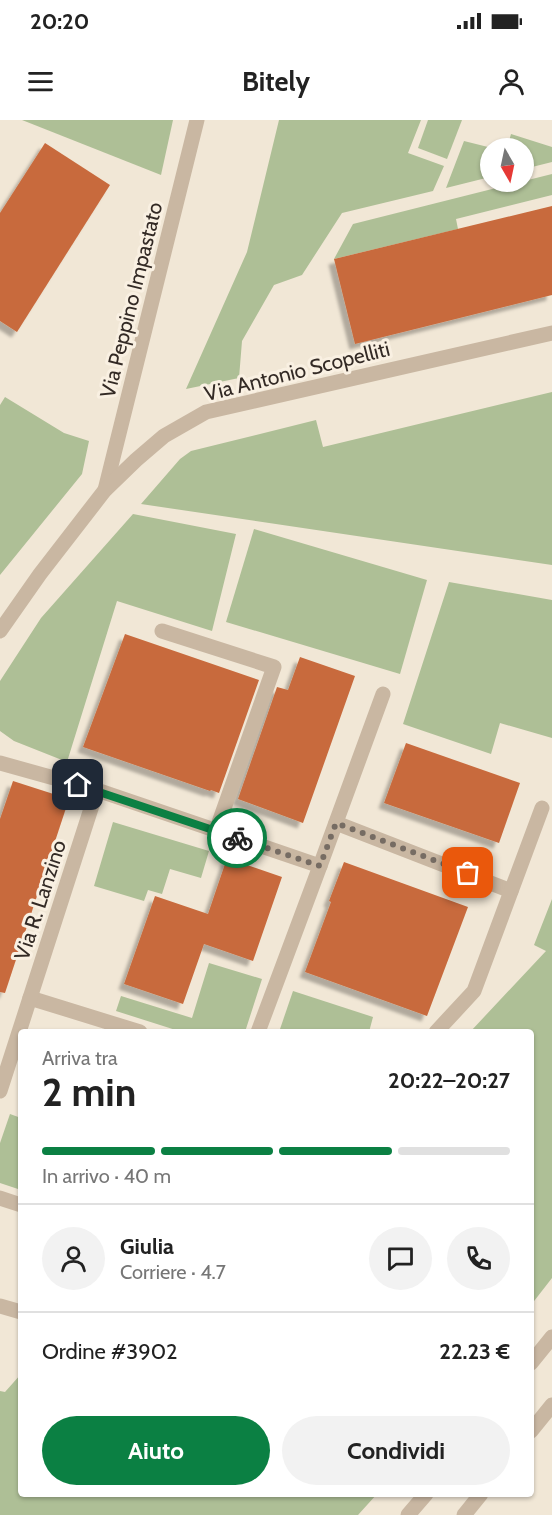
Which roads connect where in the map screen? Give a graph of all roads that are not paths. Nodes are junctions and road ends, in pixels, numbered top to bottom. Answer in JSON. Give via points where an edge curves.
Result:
{"nodes":[{"id":1,"x":197,"y":120,"type":"edge"},
{"id":2,"x":552,"y":333,"type":"edge"},
{"id":3,"x":105,"y":490,"type":"junction"},
{"id":4,"x":0,"y":630,"type":"edge"},
{"id":5,"x":162,"y":631,"type":"dead end"},
{"id":6,"x":383,"y":694,"type":"dead end"},
{"id":7,"x":0,"y":763,"type":"edge"},
{"id":8,"x":97,"y":790,"type":"junction"},
{"id":9,"x":542,"y":808,"type":"dead end"},
{"id":10,"x":336,"y":823,"type":"junction"},
{"id":11,"x":216,"y":831,"type":"junction"},
{"id":12,"x":320,"y":866,"type":"junction"},
{"id":13,"x":511,"y":891,"type":"junction"},
{"id":14,"x":30,"y":998,"type":"junction"},
{"id":15,"x":20,"y":1029,"type":"edge"},
{"id":16,"x":130,"y":1029,"type":"edge"},
{"id":17,"x":259,"y":1029,"type":"edge"},
{"id":18,"x":439,"y":1029,"type":"edge"},
{"id":19,"x":18,"y":1035,"type":"edge"},
{"id":20,"x":0,"y":1091,"type":"edge"},
{"id":21,"x":0,"y":1198,"type":"edge"},
{"id":22,"x":18,"y":1204,"type":"edge"},
{"id":23,"x":0,"y":1306,"type":"edge"},
{"id":24,"x":18,"y":1311,"type":"edge"},
{"id":25,"x":552,"y":1337,"type":"edge"},
{"id":26,"x":534,"y":1359,"type":"edge"},
{"id":27,"x":552,"y":1405,"type":"edge"},
{"id":28,"x":534,"y":1427,"type":"edge"},
{"id":29,"x":423,"y":1497,"type":"edge"},
{"id":30,"x":479,"y":1497,"type":"edge"},
{"id":31,"x":408,"y":1515,"type":"edge"},
{"id":32,"x":464,"y":1515,"type":"edge"}],
"edges":[{"from":1,"to":3,"type":"street","name":"Via Peppino Impastato"},
{"from":2,"to":3,"type":"street","name":"Via Antonio Scopelliti","via":[[206,412],[164,436]]},
{"from":3,"to":4,"type":"street","name":"Via Antonio Scopelliti"},
{"from":5,"to":11,"type":"street","via":[[274,667]]},
{"from":6,"to":10,"type":"street"},
{"from":7,"to":8,"type":"street"},
{"from":8,"to":11,"type":"street"},
{"from":8,"to":14,"type":"street","name":"Via R. Lanzino"},
{"from":9,"to":13,"type":"street"},
{"from":10,"to":12,"type":"street"},
{"from":10,"to":13,"type":"street"},
{"from":11,"to":12,"type":"street"},
{"from":12,"to":17,"type":"street"},
{"from":13,"to":18,"type":"street","via":[[474,991]]},
{"from":14,"to":15,"type":"street","name":"Via R. Lanzino"},
{"from":14,"to":16,"type":"street"},
{"from":19,"to":20,"type":"street","name":"Via R. Lanzino"},
{"from":21,"to":22,"type":"street"},
{"from":23,"to":24,"type":"street"},
{"from":25,"to":26,"type":"street"},
{"from":27,"to":28,"type":"street"},
{"from":29,"to":31,"type":"street"},
{"from":30,"to":32,"type":"street"}]}
